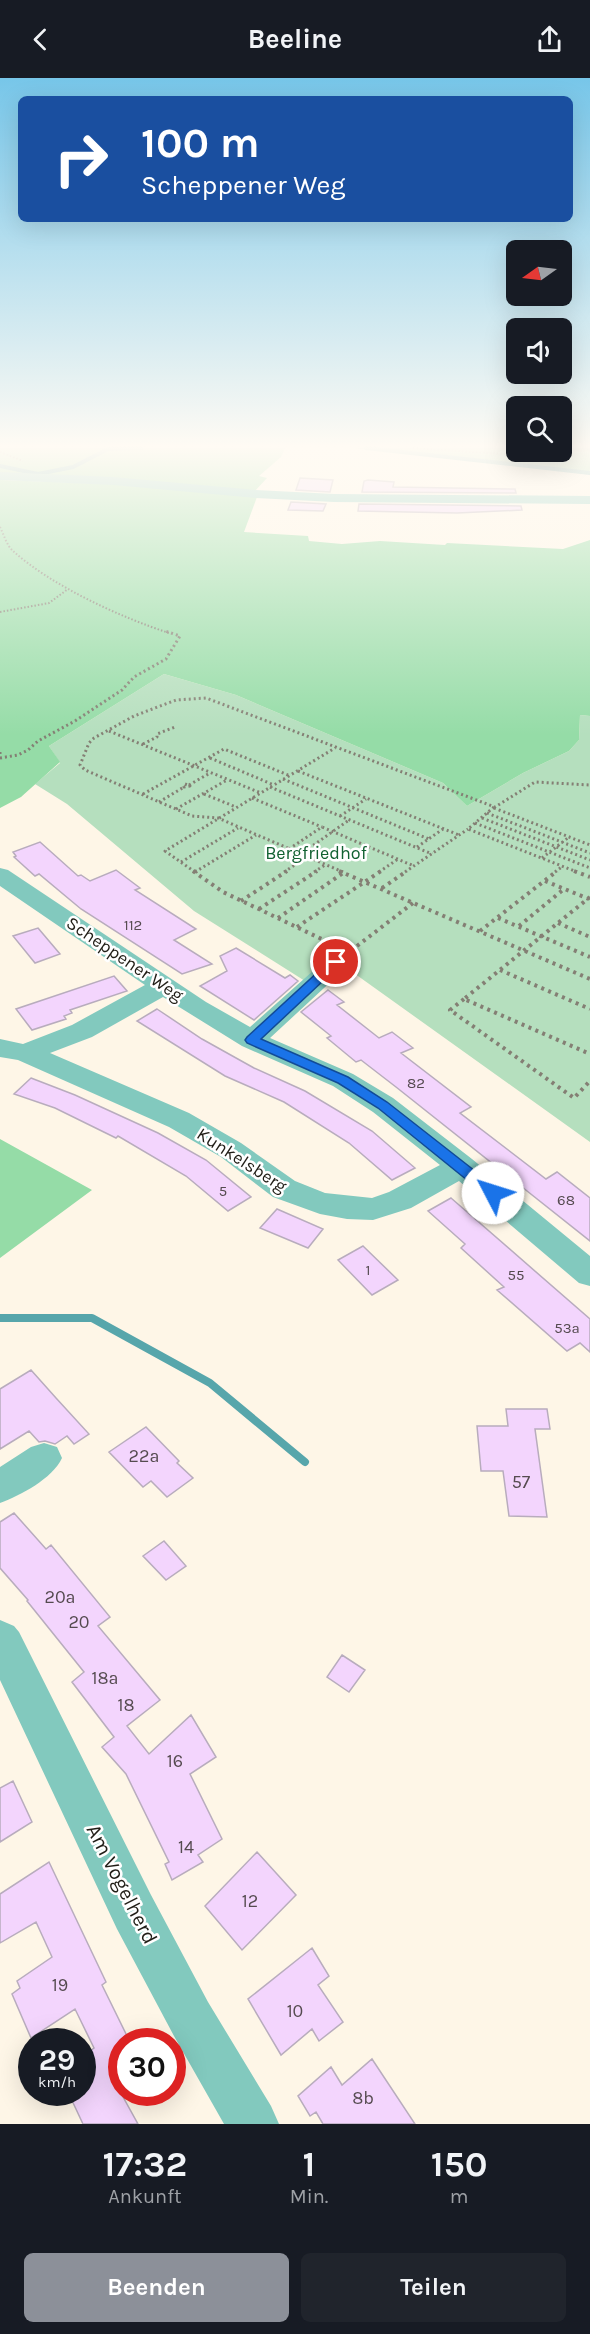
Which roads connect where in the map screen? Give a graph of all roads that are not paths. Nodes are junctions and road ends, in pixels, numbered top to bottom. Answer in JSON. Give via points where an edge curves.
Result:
{"nodes":[{"id":1,"x":0,"y":875,"type":"edge"},
{"id":2,"x":336,"y":951,"type":"road end"},
{"id":3,"x":164,"y":986,"type":"junction"},
{"id":4,"x":252,"y":1040,"type":"junction"},
{"id":5,"x":12,"y":1051,"type":"edge"},
{"id":6,"x":461,"y":1166,"type":"junction"},
{"id":7,"x":590,"y":1274,"type":"edge"},
{"id":8,"x":44,"y":1458,"type":"dead end"},
{"id":9,"x":0,"y":1487,"type":"edge"},
{"id":10,"x":0,"y":1639,"type":"edge"},
{"id":11,"x":253,"y":2124,"type":"edge"}],
"edges":[{"from":1,"to":3,"type":"street","name":"Scheppener Weg"},
{"from":2,"to":4,"type":"street"},
{"from":3,"to":4,"type":"street","name":"Scheppener Weg"},
{"from":3,"to":5,"type":"street","name":"Kunkelsberg","via":[[82,1030]]},
{"from":4,"to":6,"type":"street","name":"Scheppener Weg","via":[[343,1080],[383,1105]]},
{"from":5,"to":6,"type":"street","name":"Kunkelsberg","via":[[179,1120],[231,1150],[284,1189],[320,1203],[373,1209],[400,1200]]},
{"from":6,"to":7,"type":"street","name":"Scheppener Weg"},
{"from":8,"to":9,"type":"street"},
{"from":10,"to":11,"type":"street","name":"Am Vogelherd","via":[[134,1912]]}]}
